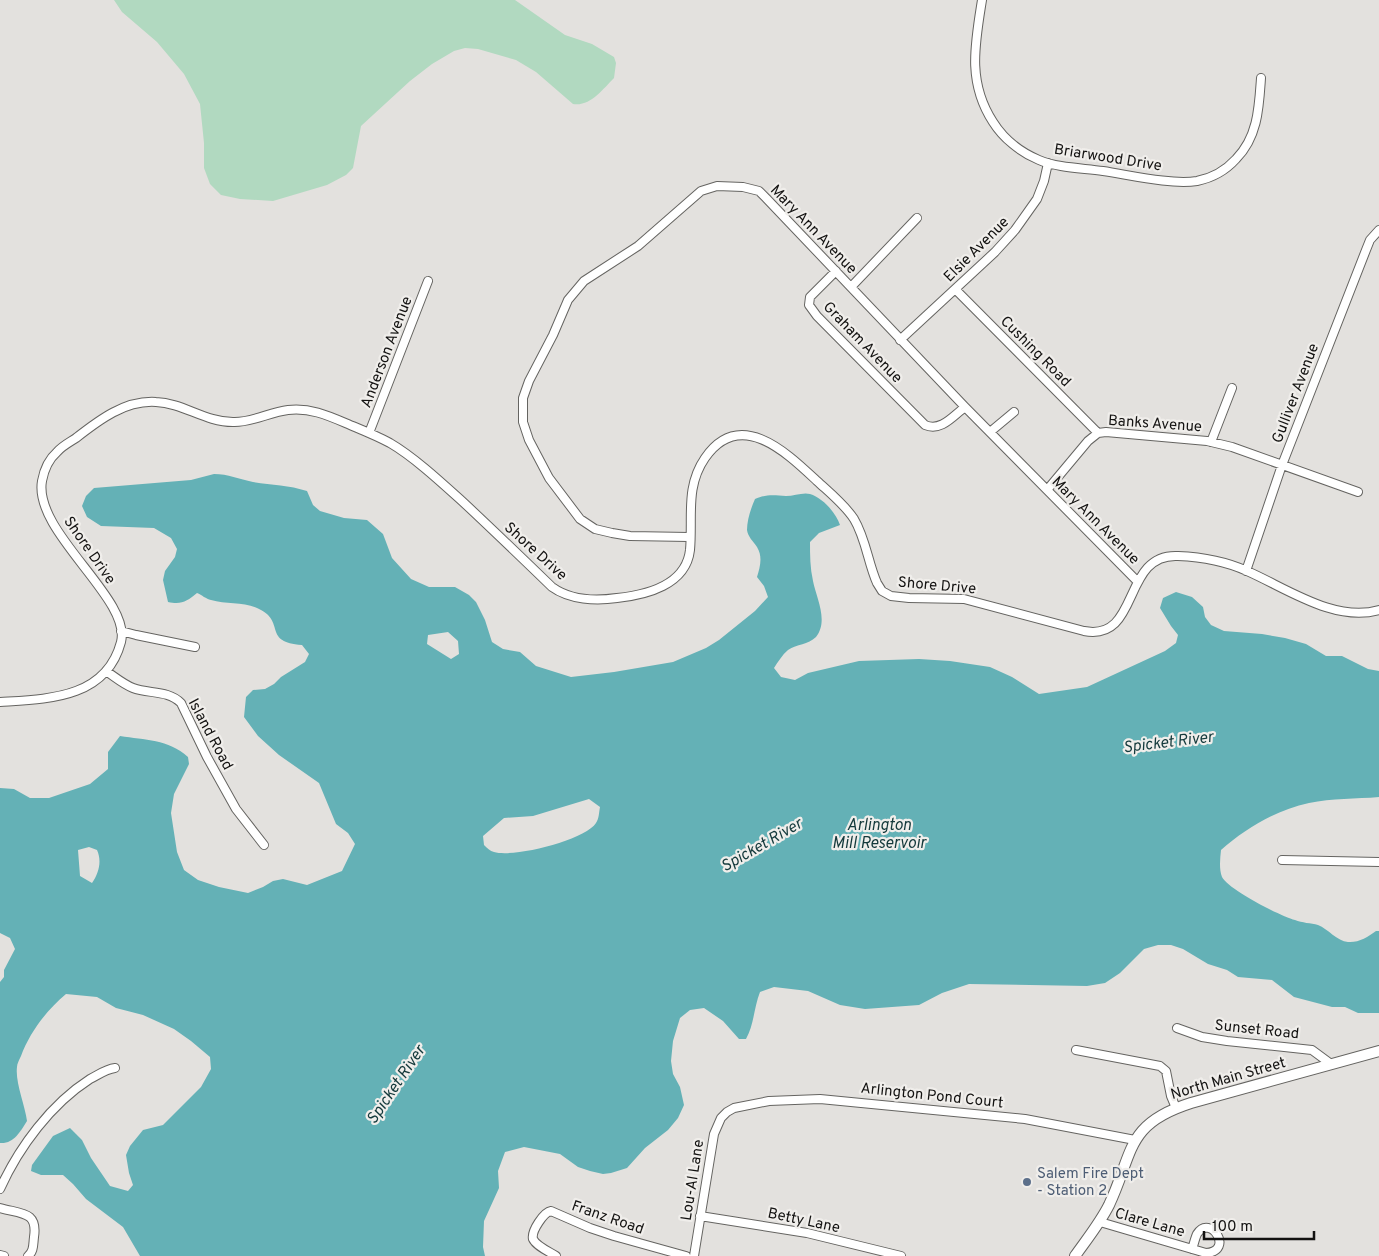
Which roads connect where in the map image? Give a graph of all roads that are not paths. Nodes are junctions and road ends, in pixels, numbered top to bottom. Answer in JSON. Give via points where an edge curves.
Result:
{"nodes":[{"id":1,"x":982,"y":0,"type":"edge"},
{"id":2,"x":1262,"y":78,"type":"dead end"},
{"id":3,"x":1048,"y":163,"type":"junction"},
{"id":4,"x":917,"y":218,"type":"dead end"},
{"id":5,"x":1379,"y":230,"type":"edge"},
{"id":6,"x":836,"y":271,"type":"junction"},
{"id":7,"x":428,"y":282,"type":"dead end"},
{"id":8,"x":850,"y":287,"type":"junction"},
{"id":9,"x":955,"y":289,"type":"junction"},
{"id":10,"x":900,"y":340,"type":"junction"},
{"id":11,"x":1232,"y":388,"type":"dead end"},
{"id":12,"x":965,"y":407,"type":"junction"},
{"id":13,"x":1014,"y":412,"type":"dead end"},
{"id":14,"x":990,"y":432,"type":"junction"},
{"id":15,"x":369,"y":433,"type":"junction"},
{"id":16,"x":1098,"y":433,"type":"junction"},
{"id":17,"x":1211,"y":442,"type":"junction"},
{"id":18,"x":1282,"y":465,"type":"junction"},
{"id":19,"x":1047,"y":490,"type":"junction"},
{"id":20,"x":1358,"y":492,"type":"dead end"},
{"id":21,"x":689,"y":537,"type":"junction"},
{"id":22,"x":1246,"y":571,"type":"junction"},
{"id":23,"x":1137,"y":580,"type":"junction"},
{"id":24,"x":1379,"y":610,"type":"edge"},
{"id":25,"x":121,"y":631,"type":"junction"},
{"id":26,"x":195,"y":647,"type":"dead end"},
{"id":27,"x":106,"y":671,"type":"junction"},
{"id":28,"x":0,"y":702,"type":"edge"},
{"id":29,"x":264,"y":845,"type":"dead end"},
{"id":30,"x":1282,"y":860,"type":"dead end"},
{"id":31,"x":1379,"y":862,"type":"edge"},
{"id":32,"x":1177,"y":1028,"type":"dead end"},
{"id":33,"x":1076,"y":1050,"type":"dead end"},
{"id":34,"x":1379,"y":1051,"type":"edge"},
{"id":35,"x":1331,"y":1064,"type":"junction"},
{"id":36,"x":112,"y":1068,"type":"dead end"},
{"id":37,"x":1176,"y":1108,"type":"junction"},
{"id":38,"x":726,"y":1112,"type":"joint"},
{"id":39,"x":1135,"y":1140,"type":"junction"},
{"id":40,"x":0,"y":1189,"type":"edge"},
{"id":41,"x":0,"y":1208,"type":"edge"},
{"id":42,"x":700,"y":1216,"type":"junction"},
{"id":43,"x":1100,"y":1222,"type":"junction"},
{"id":44,"x":1192,"y":1249,"type":"dead end"},
{"id":45,"x":0,"y":1255,"type":"edge"},
{"id":46,"x":4,"y":1256,"type":"edge"},
{"id":47,"x":28,"y":1256,"type":"edge"},
{"id":48,"x":556,"y":1256,"type":"edge"},
{"id":49,"x":686,"y":1256,"type":"edge"},
{"id":50,"x":694,"y":1256,"type":"edge"},
{"id":51,"x":901,"y":1256,"type":"edge"},
{"id":52,"x":1075,"y":1256,"type":"edge"}],
"edges":[{"from":1,"to":3,"type":"street","name":"Briarwood Drive","via":[[974,66],[978,91],[993,122],[1010,142]]},
{"from":2,"to":3,"type":"street","name":"Briarwood Drive","via":[[1256,123],[1250,140],[1236,159],[1214,175],[1196,181],[1174,181]]},
{"from":3,"to":9,"type":"street","name":"Elsie Avenue","via":[[1041,191],[1022,222]]},
{"from":4,"to":8,"type":"street"},
{"from":5,"to":18,"type":"street","name":"Gulliver Avenue","via":[[1370,240]]},
{"from":6,"to":8,"type":"street","name":"Mary Ann Avenue"},
{"from":6,"to":12,"type":"street","name":"Graham Avenue","via":[[808,301],[817,316],[925,425],[939,426]]},
{"from":6,"to":21,"type":"street","name":"Mary Ann Avenue","via":[[759,191],[717,186],[694,196],[638,246],[584,282],[568,300],[528,381],[523,398],[523,422],[542,466],[572,510],[595,529],[630,536]]},
{"from":7,"to":15,"type":"street","name":"Anderson Avenue"},
{"from":8,"to":10,"type":"street","name":"Mary Ann Avenue"},
{"from":9,"to":10,"type":"street","name":"Elsie Avenue"},
{"from":9,"to":16,"type":"street","name":"Cushing Road"},
{"from":10,"to":12,"type":"street","name":"Mary Ann Avenue"},
{"from":11,"to":17,"type":"street"},
{"from":12,"to":14,"type":"street","name":"Mary Ann Avenue"},
{"from":13,"to":14,"type":"street"},
{"from":14,"to":19,"type":"street","name":"Mary Ann Avenue"},
{"from":15,"to":21,"type":"street","name":"Shore Drive","via":[[391,444],[437,478],[552,587],[565,595],[614,599],[659,589],[683,568],[690,551]]},
{"from":15,"to":25,"type":"street","name":"Shore Drive","via":[[319,412],[303,409],[236,422],[220,421],[172,404],[154,402],[120,409],[104,417],[57,452],[47,465],[42,482],[44,500],[58,532],[112,607]]},
{"from":16,"to":17,"type":"street","name":"Banks Avenue"},
{"from":16,"to":19,"type":"street","name":"Banks Avenue","via":[[1088,440]]},
{"from":17,"to":18,"type":"street","name":"Banks Avenue"},
{"from":18,"to":20,"type":"street","name":"Banks Avenue"},
{"from":18,"to":22,"type":"street","name":"Gulliver Avenue"},
{"from":19,"to":23,"type":"street","name":"Mary Ann Avenue"},
{"from":21,"to":23,"type":"street","name":"Shore Drive","via":[[691,490],[696,473],[712,449],[724,440],[745,435],[782,450],[850,514],[859,530],[877,584],[891,596],[964,599],[1092,632],[1116,624],[1126,609]]},
{"from":22,"to":23,"type":"street","name":"Shore Drive","via":[[1199,556],[1173,555],[1157,560]]},
{"from":22,"to":24,"type":"street","name":"Shore Drive","via":[[1326,607],[1360,613]]},
{"from":25,"to":26,"type":"street"},
{"from":25,"to":27,"type":"street","via":[[121,641]]},
{"from":27,"to":28,"type":"street","via":[[84,689],[58,697]]},
{"from":27,"to":29,"type":"street","name":"Island Road","via":[[133,688],[167,694],[181,703],[236,809]]},
{"from":30,"to":31,"type":"street"},
{"from":32,"to":35,"type":"street","name":"Sunset Road","via":[[1227,1041],[1312,1050]]},
{"from":33,"to":37,"type":"street","via":[[1160,1066],[1166,1071]]},
{"from":34,"to":35,"type":"street","name":"North Main Street"},
{"from":35,"to":37,"type":"street","name":"North Main Street"},
{"from":36,"to":40,"type":"street","via":[[59,1103],[19,1154]]},
{"from":37,"to":39,"type":"street","name":"North Main Street","via":[[1157,1118]]},
{"from":38,"to":39,"type":"street","name":"Arlington Pond Court","via":[[768,1101],[828,1099],[1025,1119]]},
{"from":38,"to":42,"type":"street","name":"Lou-Al Lane","via":[[714,1134]]},
{"from":39,"to":43,"type":"street","name":"North Main Street"},
{"from":41,"to":47,"type":"street","via":[[28,1215],[34,1220],[33,1248]]},
{"from":42,"to":50,"type":"street","name":"Lou-Al Lane"},
{"from":42,"to":51,"type":"street","name":"Betty Lane","via":[[807,1233]]},
{"from":43,"to":44,"type":"street","name":"Clare Lane"},
{"from":43,"to":52,"type":"street","name":"North Main Street"},
{"from":45,"to":46,"type":"street"},
{"from":48,"to":49,"type":"street","name":"Franz Road","via":[[533,1239],[543,1215],[551,1211],[590,1228]]}]}
